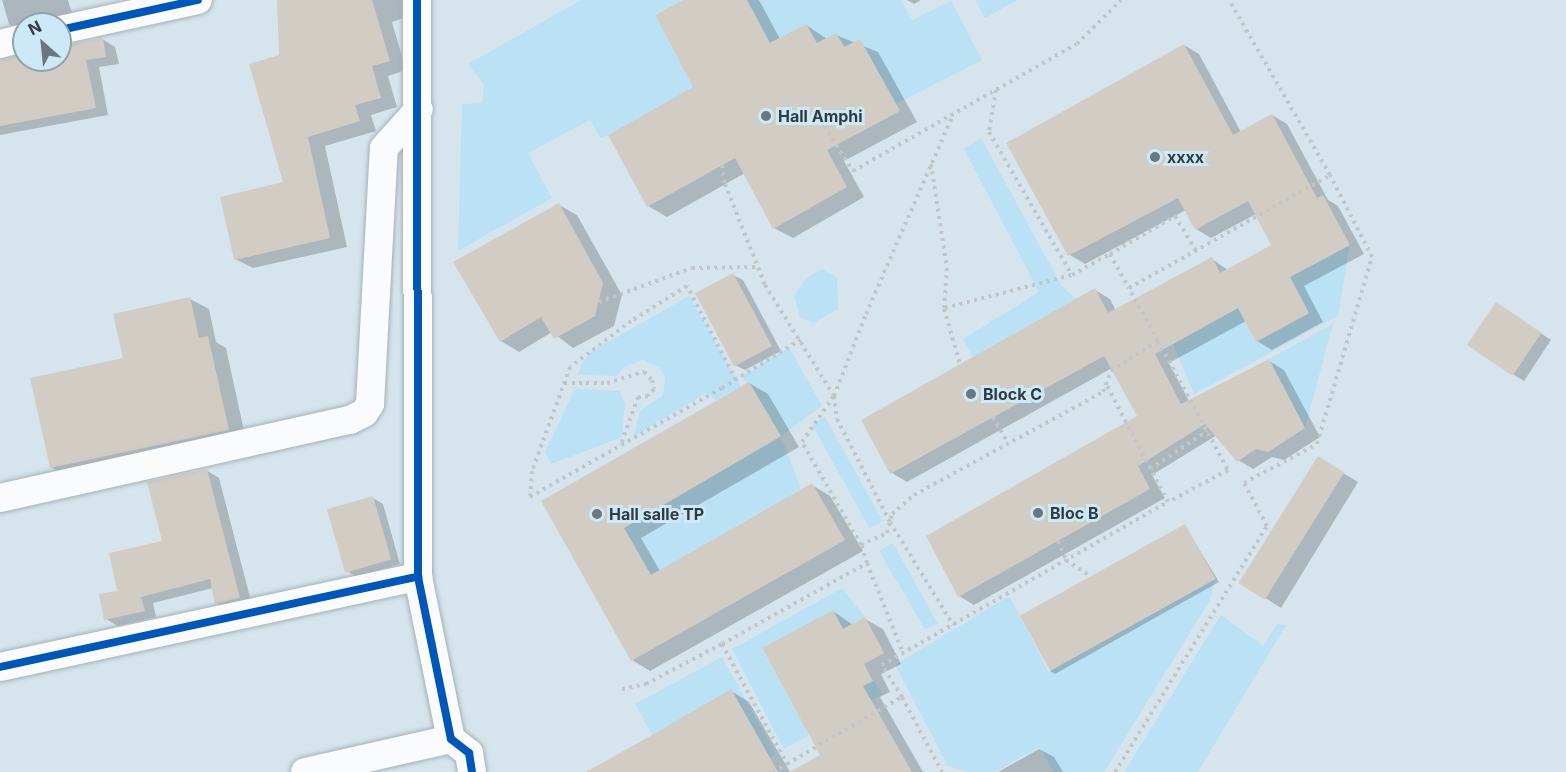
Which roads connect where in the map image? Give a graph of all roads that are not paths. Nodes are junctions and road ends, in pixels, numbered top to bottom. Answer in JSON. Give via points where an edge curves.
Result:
{"nodes":[{"id":1,"x":198,"y":0,"type":"edge"},
{"id":2,"x":417,"y":0,"type":"edge"},
{"id":3,"x":72,"y":27,"type":"edge"},
{"id":4,"x":419,"y":109,"type":"junction"},
{"id":5,"x":0,"y":498,"type":"edge"},
{"id":6,"x":418,"y":577,"type":"junction"},
{"id":7,"x":0,"y":667,"type":"edge"},
{"id":8,"x":451,"y":740,"type":"junction"},
{"id":9,"x":305,"y":772,"type":"edge"},
{"id":10,"x":472,"y":772,"type":"edge"}],
"edges":[{"from":1,"to":3,"type":"street"},
{"from":2,"to":4,"type":"street"},
{"from":4,"to":5,"type":"street","via":[[384,148],[370,404],[364,413],[350,420]]},
{"from":4,"to":6,"type":"street"},
{"from":6,"to":7,"type":"street"},
{"from":6,"to":8,"type":"street"},
{"from":8,"to":9,"type":"street"},
{"from":8,"to":10,"type":"street","via":[[469,753]]}]}
